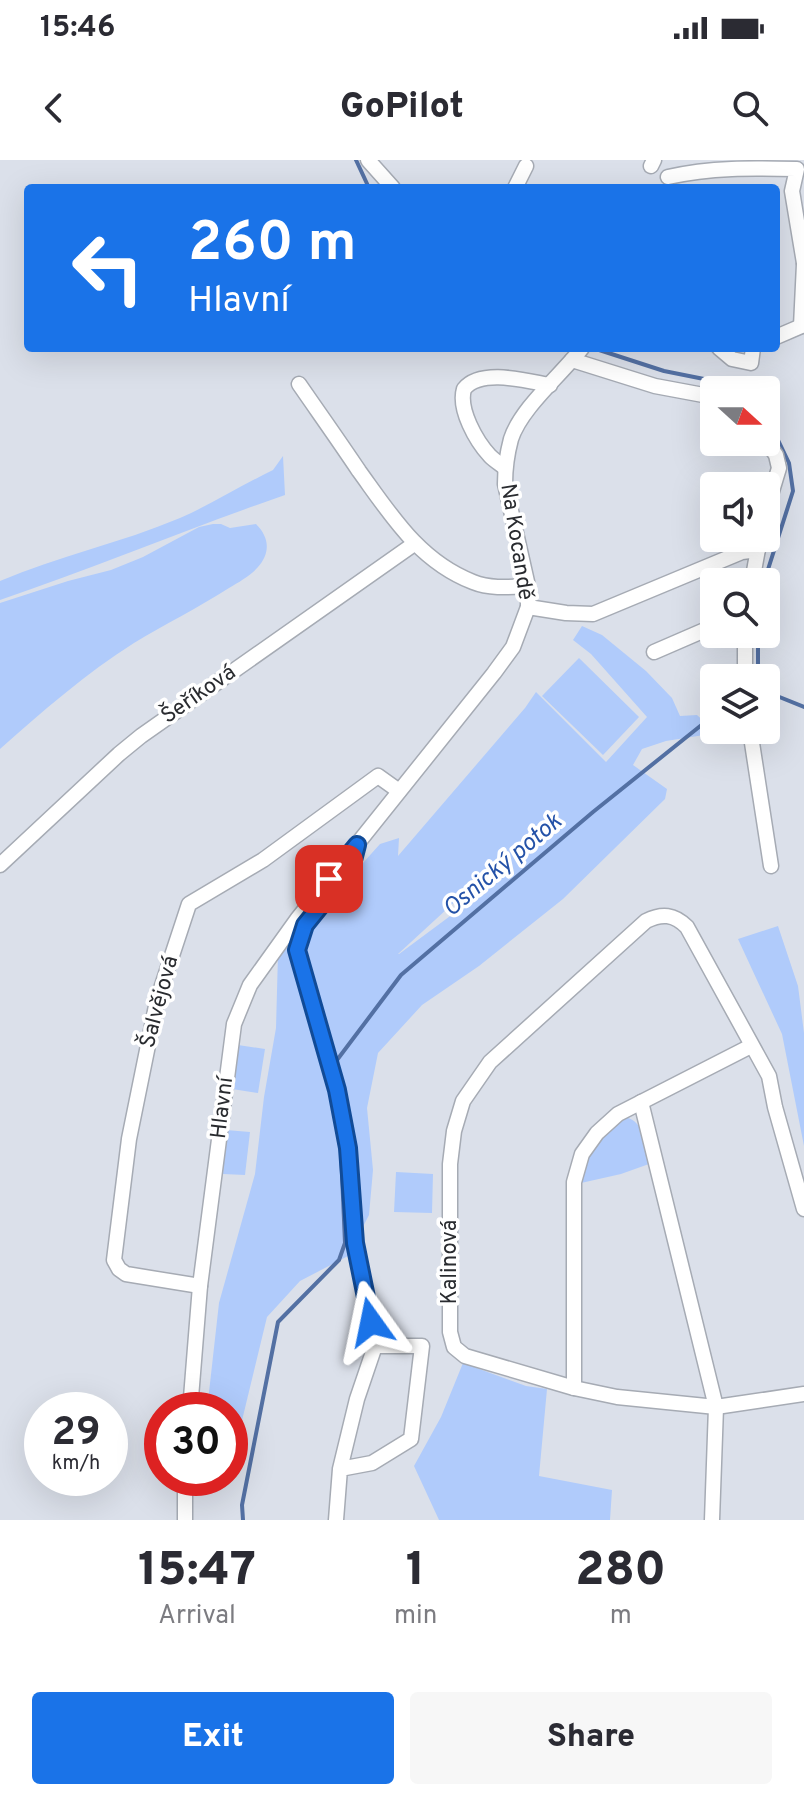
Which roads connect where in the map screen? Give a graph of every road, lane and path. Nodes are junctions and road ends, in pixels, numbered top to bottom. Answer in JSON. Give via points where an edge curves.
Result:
{"nodes":[{"id":1,"x":368,"y":160,"type":"edge"},
{"id":2,"x":526,"y":166,"type":"dead end"},
{"id":3,"x":668,"y":177,"type":"dead end"},
{"id":4,"x":389,"y":184,"type":"edge"},
{"id":5,"x":517,"y":184,"type":"edge"},
{"id":6,"x":804,"y":263,"type":"edge"},
{"id":7,"x":803,"y":325,"type":"edge"},
{"id":8,"x":780,"y":335,"type":"edge"},
{"id":9,"x":724,"y":352,"type":"edge"},
{"id":10,"x":752,"y":352,"type":"edge"},
{"id":11,"x":578,"y":353,"type":"edge"},
{"id":12,"x":299,"y":384,"type":"dead end"},
{"id":13,"x":550,"y":385,"type":"junction"},
{"id":14,"x":700,"y":394,"type":"edge"},
{"id":15,"x":505,"y":468,"type":"junction"},
{"id":16,"x":414,"y":544,"type":"junction"},
{"id":17,"x":742,"y":552,"type":"edge"},
{"id":18,"x":528,"y":586,"type":"junction"},
{"id":19,"x":528,"y":607,"type":"junction"},
{"id":20,"x":700,"y":632,"type":"edge"},
{"id":21,"x":654,"y":652,"type":"dead end"},
{"id":22,"x":752,"y":744,"type":"edge"},
{"id":23,"x":399,"y":791,"type":"junction"},
{"id":24,"x":357,"y":845,"type":"junction"},
{"id":25,"x":0,"y":865,"type":"edge"},
{"id":26,"x":771,"y":866,"type":"dead end"},
{"id":27,"x":751,"y":1046,"type":"junction"},
{"id":28,"x":641,"y":1102,"type":"junction"},
{"id":29,"x":804,"y":1209,"type":"edge"},
{"id":30,"x":200,"y":1286,"type":"junction"},
{"id":31,"x":375,"y":1346,"type":"junction"},
{"id":32,"x":574,"y":1388,"type":"junction"},
{"id":33,"x":191,"y":1392,"type":"edge"},
{"id":34,"x":804,"y":1394,"type":"edge"},
{"id":35,"x":716,"y":1407,"type":"junction"},
{"id":36,"x":340,"y":1469,"type":"junction"},
{"id":37,"x":185,"y":1496,"type":"edge"},
{"id":38,"x":185,"y":1520,"type":"edge"},
{"id":39,"x":336,"y":1520,"type":"edge"},
{"id":40,"x":712,"y":1520,"type":"edge"}],
"edges":[{"from":1,"to":4,"type":"street"},
{"from":2,"to":5,"type":"street"},
{"from":3,"to":6,"type":"street","via":[[733,167],[797,169],[792,191]]},
{"from":6,"to":7,"type":"street"},
{"from":7,"to":8,"type":"street"},
{"from":9,"to":10,"type":"street","via":[[751,363]]},
{"from":11,"to":13,"type":"street","name":"Na Kocandě"},
{"from":11,"to":14,"type":"street","via":[[655,386]]},
{"from":12,"to":16,"type":"street"},
{"from":13,"to":15,"type":"street","name":"Na Kocandě","via":[[518,425]]},
{"from":13,"to":15,"type":"street","via":[[483,378],[464,389],[470,424],[489,455]]},
{"from":15,"to":18,"type":"street","name":"Na Kocandě"},
{"from":16,"to":18,"type":"street","via":[[472,582]]},
{"from":16,"to":25,"type":"street","name":"Šeříková","via":[[141,736]]},
{"from":17,"to":19,"type":"street","via":[[593,614]]},
{"from":18,"to":19,"type":"street","name":"Na Kocandě"},
{"from":19,"to":23,"type":"street","name":"Na Kocandě","via":[[513,647]]},
{"from":20,"to":21,"type":"street"},
{"from":22,"to":26,"type":"street"},
{"from":23,"to":24,"type":"street","name":"Na Kocandě"},
{"from":23,"to":30,"type":"street","name":"Šalvějová","via":[[378,776],[263,860],[189,904],[157,1001],[129,1139],[114,1260],[126,1274]]},
{"from":24,"to":30,"type":"street","name":"Hlavní","via":[[250,985],[234,1024]]},
{"from":24,"to":31,"type":"street","via":[[351,868],[305,925],[297,950],[337,1090],[348,1148],[355,1243]]},
{"from":27,"to":28,"type":"street"},
{"from":27,"to":29,"type":"street","via":[[769,1076]]},
{"from":27,"to":32,"type":"street","name":"Kalinová","via":[[687,927],[660,915],[646,921],[490,1062],[463,1101],[450,1164],[454,1347],[465,1356]]},
{"from":28,"to":32,"type":"street","via":[[597,1133],[582,1154],[574,1182]]},
{"from":28,"to":35,"type":"street"},
{"from":30,"to":33,"type":"street","name":"Hlavní"},
{"from":31,"to":36,"type":"street"},
{"from":31,"to":36,"type":"street","via":[[422,1346],[411,1439],[372,1463]]},
{"from":32,"to":35,"type":"street","name":"Kalinová"},
{"from":34,"to":35,"type":"street","name":"Kalinová"},
{"from":35,"to":40,"type":"street"},
{"from":36,"to":39,"type":"street"},
{"from":37,"to":38,"type":"street"}]}
